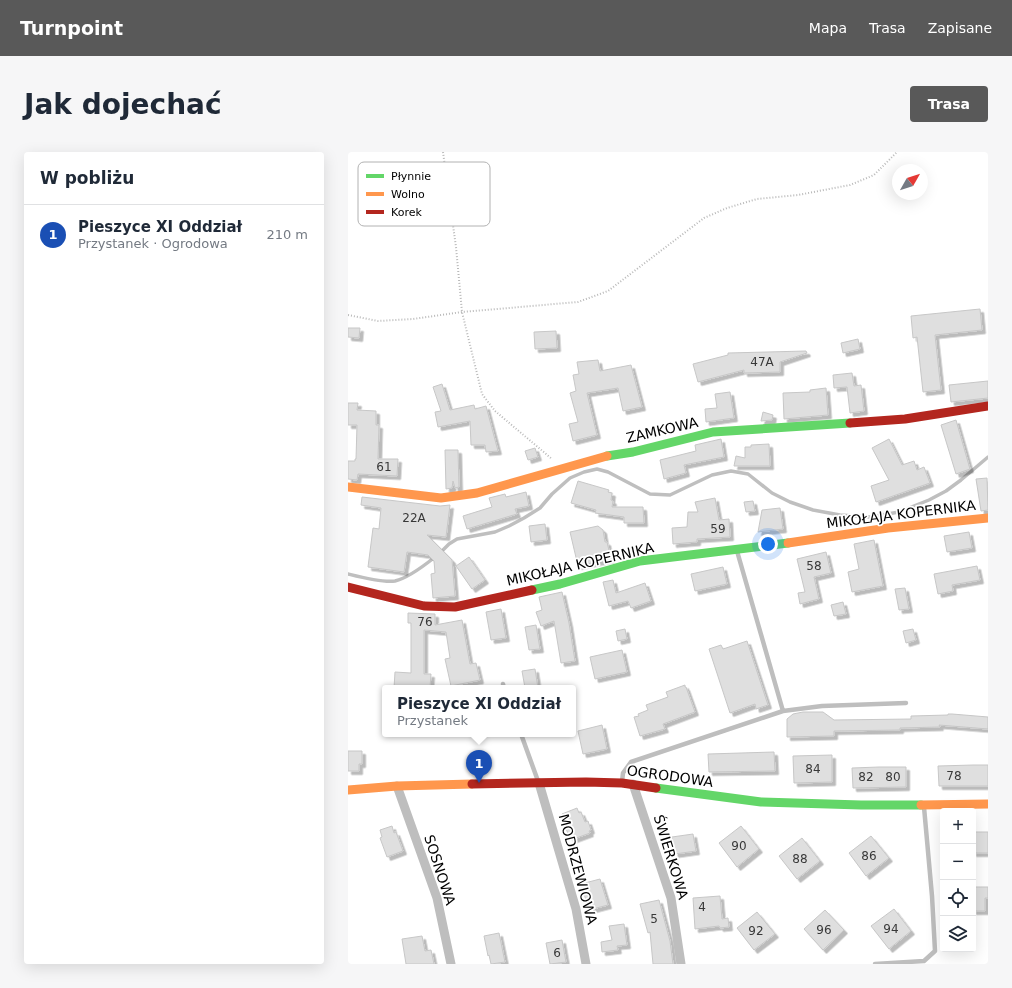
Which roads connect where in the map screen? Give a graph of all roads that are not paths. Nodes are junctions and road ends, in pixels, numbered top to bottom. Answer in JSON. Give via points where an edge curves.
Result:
{"nodes":[{"id":1,"x":988,"y":406,"type":"edge"},
{"id":2,"x":348,"y":487,"type":"edge"},
{"id":3,"x":988,"y":518,"type":"edge"},
{"id":4,"x":737,"y":550,"type":"junction"},
{"id":5,"x":348,"y":587,"type":"edge"},
{"id":6,"x":906,"y":703,"type":"dead end"},
{"id":7,"x":783,"y":711,"type":"junction"},
{"id":8,"x":522,"y":737,"type":"edge"},
{"id":9,"x":539,"y":783,"type":"junction"},
{"id":10,"x":622,"y":783,"type":"junction"},
{"id":11,"x":633,"y":784,"type":"junction"},
{"id":12,"x":397,"y":786,"type":"junction"},
{"id":13,"x":348,"y":790,"type":"edge"},
{"id":14,"x":988,"y":804,"type":"edge"},
{"id":15,"x":924,"y":805,"type":"junction"},
{"id":16,"x":451,"y":964,"type":"edge"},
{"id":17,"x":586,"y":964,"type":"edge"},
{"id":18,"x":681,"y":964,"type":"edge"},
{"id":19,"x":874,"y":964,"type":"edge"}],
"edges":[{"from":1,"to":2,"type":"street","name":"ZAMKOWA","via":[[905,419],[713,432],[612,455],[477,493],[441,498]]},
{"from":3,"to":4,"type":"street","name":"MIKOŁAJA KOPERNIKA","via":[[888,528]]},
{"from":4,"to":5,"type":"street","name":"MIKOŁAJA KOPERNIKA","via":[[640,561],[560,584],[455,607],[424,606]]},
{"from":4,"to":7,"type":"lane"},
{"from":6,"to":7,"type":"lane","via":[[822,706]]},
{"from":7,"to":10,"type":"lane","via":[[631,762],[623,773]]},
{"from":8,"to":9,"type":"lane"},
{"from":9,"to":10,"type":"street","name":"OGRODOWA"},
{"from":9,"to":12,"type":"street","name":"OGRODOWA"},
{"from":9,"to":17,"type":"street","name":"MODRZEWIOWA","via":[[576,909]]},
{"from":10,"to":11,"type":"street","name":"OGRODOWA"},
{"from":11,"to":15,"type":"street","name":"OGRODOWA","via":[[761,802]]},
{"from":11,"to":18,"type":"street","name":"ŚWIERKOWA","via":[[671,898]]},
{"from":12,"to":13,"type":"street","name":"OGRODOWA"},
{"from":12,"to":16,"type":"street","name":"SOSNOWA","via":[[437,898]]},
{"from":14,"to":15,"type":"street","name":"OGRODOWA"},
{"from":15,"to":19,"type":"lane","via":[[935,951],[924,961]]}]}
